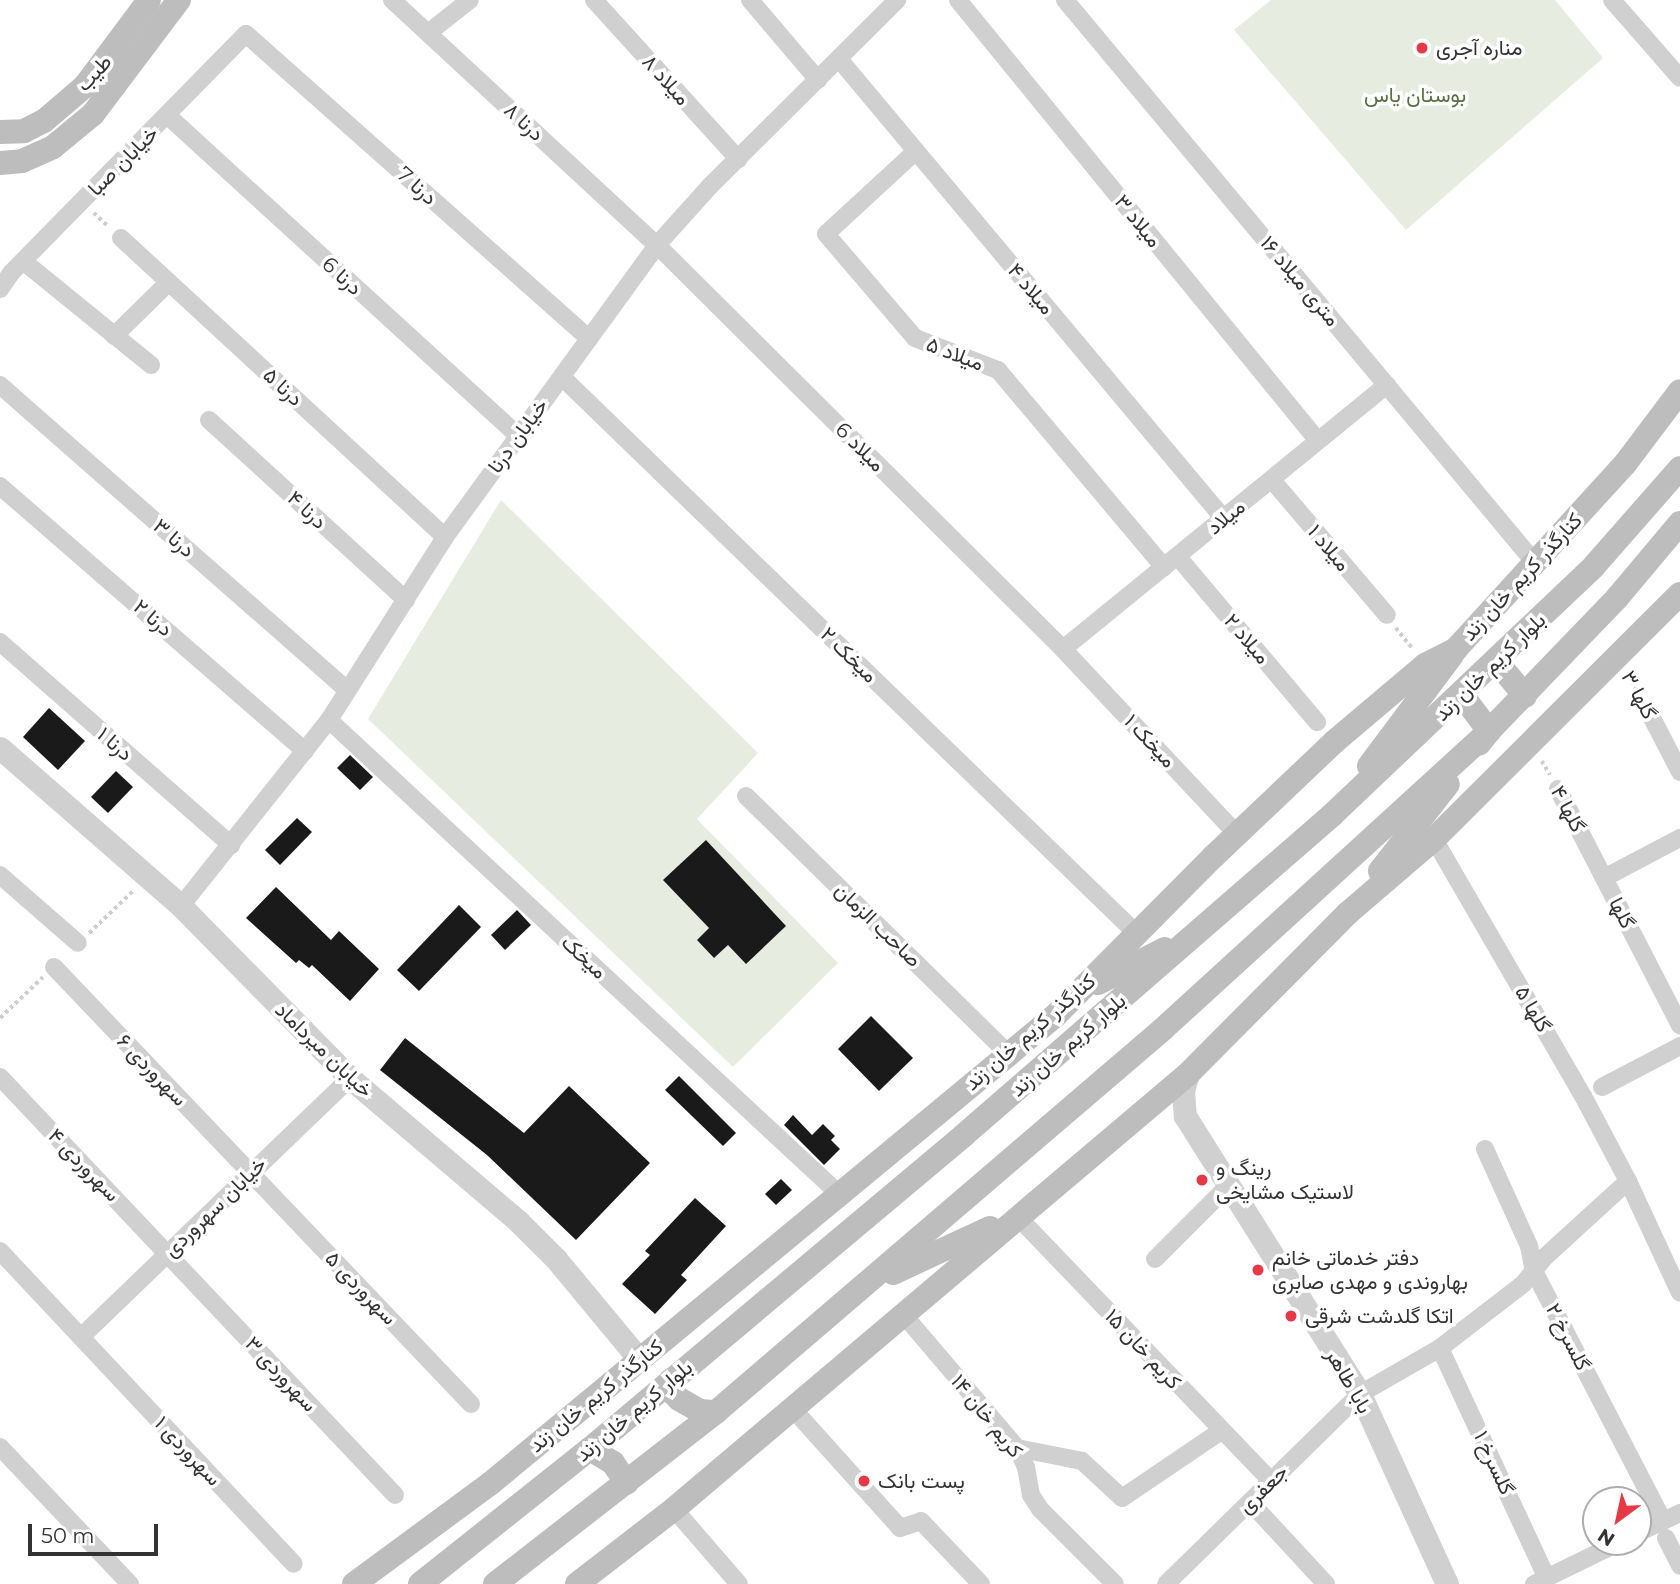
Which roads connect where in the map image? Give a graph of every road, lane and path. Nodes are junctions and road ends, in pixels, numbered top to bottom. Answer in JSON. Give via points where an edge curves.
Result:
{"nodes":[{"id":1,"x":149,"y":0,"type":"edge"},
{"id":2,"x":179,"y":0,"type":"edge"},
{"id":3,"x":392,"y":0,"type":"edge"},
{"id":4,"x":470,"y":0,"type":"edge"},
{"id":5,"x":594,"y":0,"type":"edge"},
{"id":6,"x":750,"y":0,"type":"edge"},
{"id":7,"x":897,"y":0,"type":"edge"},
{"id":8,"x":958,"y":0,"type":"edge"},
{"id":9,"x":1065,"y":0,"type":"edge"},
{"id":10,"x":1612,"y":0,"type":"edge"},
{"id":11,"x":428,"y":33,"type":"junction"},
{"id":12,"x":246,"y":34,"type":"joint"},
{"id":13,"x":839,"y":59,"type":"junction"},
{"id":14,"x":1680,"y":78,"type":"edge"},
{"id":15,"x":818,"y":80,"type":"junction"},
{"id":16,"x":168,"y":116,"type":"junction"},
{"id":17,"x":12,"y":131,"type":"edge"},
{"id":18,"x":916,"y":151,"type":"junction"},
{"id":19,"x":738,"y":159,"type":"junction"},
{"id":20,"x":0,"y":163,"type":"edge"},
{"id":21,"x":82,"y":202,"type":"junction"},
{"id":22,"x":121,"y":237,"type":"joint"},
{"id":23,"x":657,"y":245,"type":"junction"},
{"id":24,"x":23,"y":261,"type":"junction"},
{"id":25,"x":169,"y":282,"type":"junction"},
{"id":26,"x":0,"y":289,"type":"edge"},
{"id":27,"x":114,"y":336,"type":"junction"},
{"id":28,"x":589,"y":339,"type":"junction"},
{"id":29,"x":151,"y":365,"type":"dead end"},
{"id":30,"x":562,"y":377,"type":"junction"},
{"id":31,"x":0,"y":385,"type":"edge"},
{"id":32,"x":1387,"y":385,"type":"junction"},
{"id":33,"x":1680,"y":391,"type":"edge"},
{"id":34,"x":209,"y":420,"type":"dead end"},
{"id":35,"x":517,"y":435,"type":"junction"},
{"id":36,"x":1318,"y":442,"type":"junction"},
{"id":37,"x":1680,"y":468,"type":"edge"},
{"id":38,"x":1272,"y":480,"type":"junction"},
{"id":39,"x":0,"y":486,"type":"edge"},
{"id":40,"x":1224,"y":519,"type":"junction"},
{"id":41,"x":1680,"y":523,"type":"edge"},
{"id":42,"x":445,"y":537,"type":"junction"},
{"id":43,"x":1171,"y":562,"type":"junction"},
{"id":44,"x":1535,"y":563,"type":"junction"},
{"id":45,"x":1680,"y":594,"type":"edge"},
{"id":46,"x":406,"y":600,"type":"junction"},
{"id":47,"x":1387,"y":615,"type":"joint"},
{"id":48,"x":0,"y":642,"type":"edge"},
{"id":49,"x":1063,"y":649,"type":"junction"},
{"id":50,"x":1456,"y":649,"type":"junction"},
{"id":51,"x":1617,"y":654,"type":"junction"},
{"id":52,"x":1497,"y":662,"type":"junction"},
{"id":53,"x":1425,"y":665,"type":"junction"},
{"id":54,"x":347,"y":690,"type":"junction"},
{"id":55,"x":1462,"y":695,"type":"junction"},
{"id":56,"x":1525,"y":696,"type":"junction"},
{"id":57,"x":1651,"y":716,"type":"joint"},
{"id":58,"x":329,"y":720,"type":"junction"},
{"id":59,"x":1317,"y":722,"type":"dead end"},
{"id":60,"x":1489,"y":731,"type":"junction"},
{"id":61,"x":1530,"y":741,"type":"junction"},
{"id":62,"x":0,"y":748,"type":"edge"},
{"id":63,"x":305,"y":751,"type":"junction"},
{"id":64,"x":1680,"y":772,"type":"edge"},
{"id":65,"x":1558,"y":789,"type":"joint"},
{"id":66,"x":746,"y":796,"type":"dead end"},
{"id":67,"x":1332,"y":816,"type":"junction"},
{"id":68,"x":1237,"y":834,"type":"junction"},
{"id":69,"x":1680,"y":838,"type":"edge"},
{"id":70,"x":1434,"y":839,"type":"junction"},
{"id":71,"x":231,"y":845,"type":"junction"},
{"id":72,"x":0,"y":875,"type":"edge"},
{"id":73,"x":1604,"y":878,"type":"junction"},
{"id":74,"x":181,"y":906,"type":"junction"},
{"id":75,"x":1348,"y":913,"type":"junction"},
{"id":76,"x":1196,"y":932,"type":"junction"},
{"id":77,"x":1137,"y":934,"type":"junction"},
{"id":78,"x":78,"y":943,"type":"dead end"},
{"id":79,"x":54,"y":967,"type":"dead end"},
{"id":80,"x":1077,"y":994,"type":"junction"},
{"id":81,"x":1680,"y":1025,"type":"edge"},
{"id":82,"x":1680,"y":1046,"type":"edge"},
{"id":83,"x":1009,"y":1054,"type":"junction"},
{"id":84,"x":1188,"y":1074,"type":"junction"},
{"id":85,"x":0,"y":1077,"type":"edge"},
{"id":86,"x":350,"y":1078,"type":"junction"},
{"id":87,"x":1602,"y":1087,"type":"dead end"},
{"id":88,"x":1146,"y":1111,"type":"junction"},
{"id":89,"x":1185,"y":1116,"type":"junction"},
{"id":90,"x":1485,"y":1149,"type":"dead end"},
{"id":91,"x":251,"y":1173,"type":"junction"},
{"id":92,"x":1628,"y":1181,"type":"junction"},
{"id":93,"x":1228,"y":1185,"type":"junction"},
{"id":94,"x":839,"y":1194,"type":"junction"},
{"id":95,"x":1017,"y":1216,"type":"junction"},
{"id":96,"x":0,"y":1251,"type":"edge"},
{"id":97,"x":168,"y":1253,"type":"junction"},
{"id":98,"x":1155,"y":1259,"type":"dead end"},
{"id":99,"x":1534,"y":1271,"type":"junction"},
{"id":100,"x":867,"y":1285,"type":"junction"},
{"id":101,"x":1680,"y":1293,"type":"edge"},
{"id":102,"x":903,"y":1314,"type":"junction"},
{"id":103,"x":81,"y":1337,"type":"junction"},
{"id":104,"x":1440,"y":1348,"type":"junction"},
{"id":105,"x":640,"y":1360,"type":"junction"},
{"id":106,"x":671,"y":1380,"type":"junction"},
{"id":107,"x":1360,"y":1394,"type":"junction"},
{"id":108,"x":471,"y":1404,"type":"dead end"},
{"id":109,"x":793,"y":1409,"type":"junction"},
{"id":110,"x":716,"y":1412,"type":"junction"},
{"id":111,"x":1221,"y":1431,"type":"junction"},
{"id":112,"x":0,"y":1447,"type":"edge"},
{"id":113,"x":1017,"y":1448,"type":"junction"},
{"id":114,"x":590,"y":1449,"type":"junction"},
{"id":115,"x":1271,"y":1481,"type":"junction"},
{"id":116,"x":627,"y":1483,"type":"junction"},
{"id":117,"x":395,"y":1495,"type":"dead end"},
{"id":118,"x":1250,"y":1502,"type":"junction"},
{"id":119,"x":674,"y":1510,"type":"junction"},
{"id":120,"x":1680,"y":1513,"type":"edge"},
{"id":121,"x":445,"y":1517,"type":"junction"},
{"id":122,"x":1665,"y":1530,"type":"junction"},
{"id":123,"x":1652,"y":1531,"type":"edge"},
{"id":124,"x":469,"y":1545,"type":"junction"},
{"id":125,"x":1592,"y":1556,"type":"edge"},
{"id":126,"x":295,"y":1564,"type":"dead end"},
{"id":127,"x":1680,"y":1566,"type":"edge"},
{"id":128,"x":590,"y":1580,"type":"edge"},
{"id":129,"x":1541,"y":1581,"type":"edge"},
{"id":130,"x":130,"y":1584,"type":"edge"},
{"id":131,"x":354,"y":1584,"type":"edge"},
{"id":132,"x":420,"y":1584,"type":"edge"},
{"id":133,"x":495,"y":1584,"type":"edge"},
{"id":134,"x":739,"y":1584,"type":"edge"},
{"id":135,"x":981,"y":1584,"type":"edge"},
{"id":136,"x":1115,"y":1584,"type":"edge"},
{"id":137,"x":1166,"y":1584,"type":"edge"},
{"id":138,"x":1326,"y":1584,"type":"edge"},
{"id":139,"x":1447,"y":1584,"type":"edge"}],
"edges":[{"from":1,"to":17,"type":"main road","name":"طیب","via":[[85,86],[44,121]]},
{"from":2,"to":20,"type":"main road","name":"طیب","via":[[93,114],[53,147],[22,162]]},
{"from":3,"to":11,"type":"street","name":"درنا ۸"},
{"from":4,"to":11,"type":"street"},
{"from":5,"to":19,"type":"street","name":"میلاد ۸"},
{"from":6,"to":15,"type":"street"},
{"from":7,"to":13,"type":"street","name":"خیابان درنا"},
{"from":8,"to":36,"type":"street","name":"میلاد ۳"},
{"from":9,"to":32,"type":"street","name":"۱۶ متری میلاد"},
{"from":10,"to":14,"type":"street"},
{"from":11,"to":23,"type":"street","name":"درنا ۸"},
{"from":12,"to":16,"type":"street","name":"خیابان صبا"},
{"from":12,"to":28,"type":"street","name":"درنا 7"},
{"from":13,"to":15,"type":"street","name":"خیابان درنا"},
{"from":13,"to":18,"type":"street","name":"میلاد ۴"},
{"from":15,"to":19,"type":"street","name":"خیابان درنا"},
{"from":16,"to":21,"type":"street","name":"خیابان صبا"},
{"from":16,"to":35,"type":"street","name":"درنا 6"},
{"from":18,"to":40,"type":"street","name":"میلاد ۴"},
{"from":18,"to":43,"type":"street","name":"میلاد ۵","via":[[825,234],[915,338],[998,370]]},
{"from":19,"to":23,"type":"street","name":"خیابان درنا"},
{"from":21,"to":22,"type":"path"},
{"from":21,"to":24,"type":"street","name":"خیابان صبا"},
{"from":22,"to":25,"type":"street","name":"درنا ۵"},
{"from":23,"to":28,"type":"street","name":"خیابان درنا"},
{"from":23,"to":49,"type":"street","name":"میلاد 6"},
{"from":24,"to":26,"type":"street","name":"خیابان صبا"},
{"from":24,"to":27,"type":"street"},
{"from":25,"to":27,"type":"street"},
{"from":25,"to":42,"type":"street","name":"درنا ۵"},
{"from":27,"to":29,"type":"street"},
{"from":28,"to":30,"type":"street","name":"خیابان درنا"},
{"from":30,"to":35,"type":"street","name":"خیابان درنا"},
{"from":30,"to":77,"type":"street","name":"میخک ۲"},
{"from":31,"to":54,"type":"street","name":"درنا ۳"},
{"from":32,"to":36,"type":"street","name":"میلاد"},
{"from":32,"to":44,"type":"street","name":"۱۶ متری میلاد"},
{"from":33,"to":44,"type":"main road","name":"کنارگذر کریم خان زند","via":[[1625,464]]},
{"from":34,"to":46,"type":"street","name":"درنا ۴"},
{"from":35,"to":42,"type":"street","name":"خیابان درنا"},
{"from":36,"to":38,"type":"street","name":"میلاد"},
{"from":37,"to":52,"type":"main road","name":"بلوار کریم خان زند","via":[[1632,525]]},
{"from":38,"to":40,"type":"street","name":"میلاد"},
{"from":38,"to":47,"type":"street","name":"میلاد ۱"},
{"from":39,"to":63,"type":"street","name":"درنا ۲"},
{"from":40,"to":43,"type":"street","name":"میلاد"},
{"from":41,"to":56,"type":"main road","name":"بلوار کریم خان زند"},
{"from":42,"to":46,"type":"street","name":"خیابان درنا"},
{"from":43,"to":49,"type":"street","name":"میلاد"},
{"from":43,"to":59,"type":"street","name":"میلاد ۲"},
{"from":44,"to":50,"type":"main road","name":"کنارگذر کریم خان زند"},
{"from":45,"to":51,"type":"main road"},
{"from":46,"to":54,"type":"street","name":"خیابان درنا"},
{"from":47,"to":53,"type":"path"},
{"from":48,"to":71,"type":"street","name":"درنا ۱"},
{"from":49,"to":68,"type":"street","name":"میخک ۱"},
{"from":50,"to":53,"type":"main road","name":"کنارگذر کریم خان زند"},
{"from":50,"to":67,"type":"main road"},
{"from":51,"to":57,"type":"path","name":"گلها ۳"},
{"from":51,"to":61,"type":"main road"},
{"from":52,"to":55,"type":"main road","name":"بلوار کریم خان زند"},
{"from":52,"to":56,"type":"main road"},
{"from":53,"to":68,"type":"main road","name":"کنارگذر کریم خان زند","via":[[1334,742]]},
{"from":54,"to":58,"type":"street","name":"خیابان درنا"},
{"from":55,"to":60,"type":"main road"},
{"from":55,"to":67,"type":"main road","name":"بلوار کریم خان زند"},
{"from":56,"to":60,"type":"main road","name":"بلوار کریم خان زند"},
{"from":57,"to":64,"type":"street","name":"گلها ۳"},
{"from":58,"to":63,"type":"street","name":"خیابان درنا"},
{"from":58,"to":94,"type":"street","name":"میخک"},
{"from":60,"to":75,"type":"main road"},
{"from":60,"to":100,"type":"main road","name":"بلوار کریم خان زند","via":[[1163,1029]]},
{"from":61,"to":65,"type":"path","name":"گلها ۴"},
{"from":61,"to":70,"type":"main road"},
{"from":62,"to":74,"type":"street","name":"خیابان میرداماد"},
{"from":63,"to":71,"type":"street","name":"خیابان درنا"},
{"from":65,"to":73,"type":"street","name":"گلها ۴"},
{"from":66,"to":83,"type":"street","name":"صاحب الزمان"},
{"from":67,"to":76,"type":"main road","name":"بلوار کریم خان زند"},
{"from":68,"to":77,"type":"main road","name":"کنارگذر کریم خان زند"},
{"from":69,"to":73,"type":"street","name":"گلها"},
{"from":70,"to":75,"type":"main road"},
{"from":70,"to":92,"type":"street","name":"گلها ۵"},
{"from":71,"to":74,"type":"street","name":"خیابان درنا"},
{"from":72,"to":78,"type":"street"},
{"from":73,"to":81,"type":"street","name":"گلها"},
{"from":74,"to":86,"type":"street","name":"خیابان میرداماد"},
{"from":75,"to":84,"type":"main road"},
{"from":76,"to":80,"type":"main road"},
{"from":76,"to":106,"type":"main road","name":"بلوار کریم خان زند"},
{"from":77,"to":80,"type":"main road","name":"کنارگذر کریم خان زند"},
{"from":79,"to":91,"type":"street","name":"سهروردی ۶"},
{"from":80,"to":83,"type":"main road","name":"کنارگذر کریم خان زند"},
{"from":82,"to":87,"type":"street"},
{"from":83,"to":94,"type":"main road","name":"کنارگذر کریم خان زند"},
{"from":84,"to":88,"type":"main road"},
{"from":84,"to":89,"type":"street","via":[[1183,1090]]},
{"from":85,"to":97,"type":"street","name":"سهروردی ۴"},
{"from":86,"to":91,"type":"street","name":"خیابان سهروردی"},
{"from":86,"to":105,"type":"street","name":"خیابان میرداماد","via":[[518,1220]]},
{"from":88,"to":89,"type":"street"},
{"from":88,"to":95,"type":"main road"},
{"from":89,"to":93,"type":"street","name":"بابا طاهر"},
{"from":90,"to":99,"type":"street","name":"گلسرخ ۲","via":[[1530,1246]]},
{"from":91,"to":97,"type":"street","name":"خیابان سهروردی"},
{"from":91,"to":108,"type":"street","name":"سهروردی ۵"},
{"from":92,"to":99,"type":"street","name":"جعفری"},
{"from":92,"to":101,"type":"street","name":"گلها ۵"},
{"from":93,"to":98,"type":"street"},
{"from":93,"to":107,"type":"street","name":"بابا طاهر"},
{"from":94,"to":105,"type":"main road","name":"کنارگذر کریم خان زند"},
{"from":95,"to":100,"type":"main road"},
{"from":95,"to":102,"type":"main road"},
{"from":95,"to":111,"type":"street","name":"کریم خان ۱۵"},
{"from":96,"to":103,"type":"street","name":"سهروردی ۱"},
{"from":97,"to":103,"type":"street","name":"خیابان سهروردی"},
{"from":97,"to":117,"type":"street","name":"سهروردی ۳"},
{"from":99,"to":104,"type":"street","name":"جعفری"},
{"from":99,"to":122,"type":"street","name":"گلسرخ ۲"},
{"from":100,"to":110,"type":"main road","name":"بلوار کریم خان زند"},
{"from":102,"to":109,"type":"main road"},
{"from":102,"to":113,"type":"street","name":"کریم خان ۱۴"},
{"from":103,"to":126,"type":"street","name":"سهروردی ۱"},
{"from":104,"to":107,"type":"street","name":"جعفری"},
{"from":104,"to":129,"type":"street","name":"گلسرخ ۱"},
{"from":105,"to":121,"type":"main road","name":"کنارگذر کریم خان زند"},
{"from":106,"to":110,"type":"main road","via":[[671,1391],[679,1399],[700,1411]]},
{"from":106,"to":114,"type":"main road","name":"بلوار کریم خان زند"},
{"from":107,"to":115,"type":"street","name":"جعفری"},
{"from":107,"to":139,"type":"street","name":"بابا طاهر"},
{"from":109,"to":119,"type":"main road"},
{"from":109,"to":135,"type":"street","via":[[900,1528],[921,1521]]},
{"from":110,"to":116,"type":"main road","name":"بلوار کریم خان زند"},
{"from":111,"to":113,"type":"street","via":[[1122,1499],[1082,1461]]},
{"from":111,"to":115,"type":"street","name":"کریم خان ۱۵"},
{"from":112,"to":130,"type":"street"},
{"from":113,"to":136,"type":"street","name":"کریم خان ۱۴","via":[[1040,1509]]},
{"from":114,"to":116,"type":"main road","via":[[613,1463]]},
{"from":114,"to":124,"type":"main road","name":"بلوار کریم خان زند"},
{"from":115,"to":118,"type":"street","name":"جعفری"},
{"from":116,"to":133,"type":"main road","name":"بلوار کریم خان زند"},
{"from":118,"to":137,"type":"street","name":"جعفری"},
{"from":118,"to":138,"type":"street"},
{"from":119,"to":128,"type":"main road"},
{"from":119,"to":134,"type":"street"},
{"from":120,"to":122,"type":"street"},
{"from":121,"to":124,"type":"main road"},
{"from":121,"to":131,"type":"main road","name":"کنارگذر کریم خان زند"},
{"from":122,"to":123,"type":"street"},
{"from":122,"to":127,"type":"street","name":"گلسرخ ۲"},
{"from":124,"to":132,"type":"main road","name":"بلوار کریم خان زند"},
{"from":125,"to":129,"type":"street"}]}
